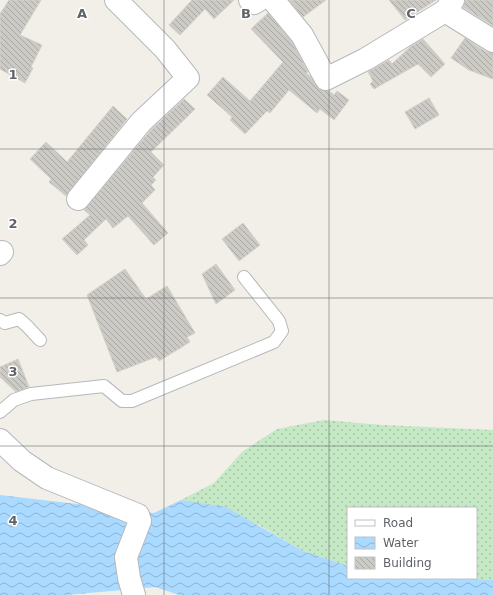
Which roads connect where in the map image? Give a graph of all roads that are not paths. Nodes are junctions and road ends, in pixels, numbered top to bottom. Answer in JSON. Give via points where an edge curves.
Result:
{"nodes":[{"id":1,"x":116,"y":0,"type":"edge"},
{"id":2,"x":250,"y":0,"type":"edge"},
{"id":3,"x":259,"y":0,"type":"edge"},
{"id":4,"x":273,"y":0,"type":"edge"},
{"id":5,"x":449,"y":5,"type":"edge"},
{"id":6,"x":493,"y":41,"type":"edge"},
{"id":7,"x":78,"y":199,"type":"dead end"},
{"id":8,"x":244,"y":277,"type":"dead end"},
{"id":9,"x":0,"y":320,"type":"edge"},
{"id":10,"x":40,"y":340,"type":"dead end"},
{"id":11,"x":0,"y":412,"type":"edge"},
{"id":12,"x":0,"y":440,"type":"edge"},
{"id":13,"x":134,"y":595,"type":"edge"}],
"edges":[{"from":1,"to":7,"type":"street","via":[[165,49],[188,78],[140,122]]},
{"from":2,"to":3,"type":"street","via":[[254,3]]},
{"from":4,"to":5,"type":"street","via":[[302,35],[326,79],[366,59]]},
{"from":5,"to":6,"type":"street"},
{"from":8,"to":11,"type":"lane","via":[[279,321],[282,331],[274,342],[132,401],[122,401],[104,386],[31,394],[14,400]]},
{"from":9,"to":10,"type":"lane","via":[[5,324],[19,320]]},
{"from":12,"to":13,"type":"street","via":[[33,470],[67,487],[136,514],[140,520],[126,557]]}]}
